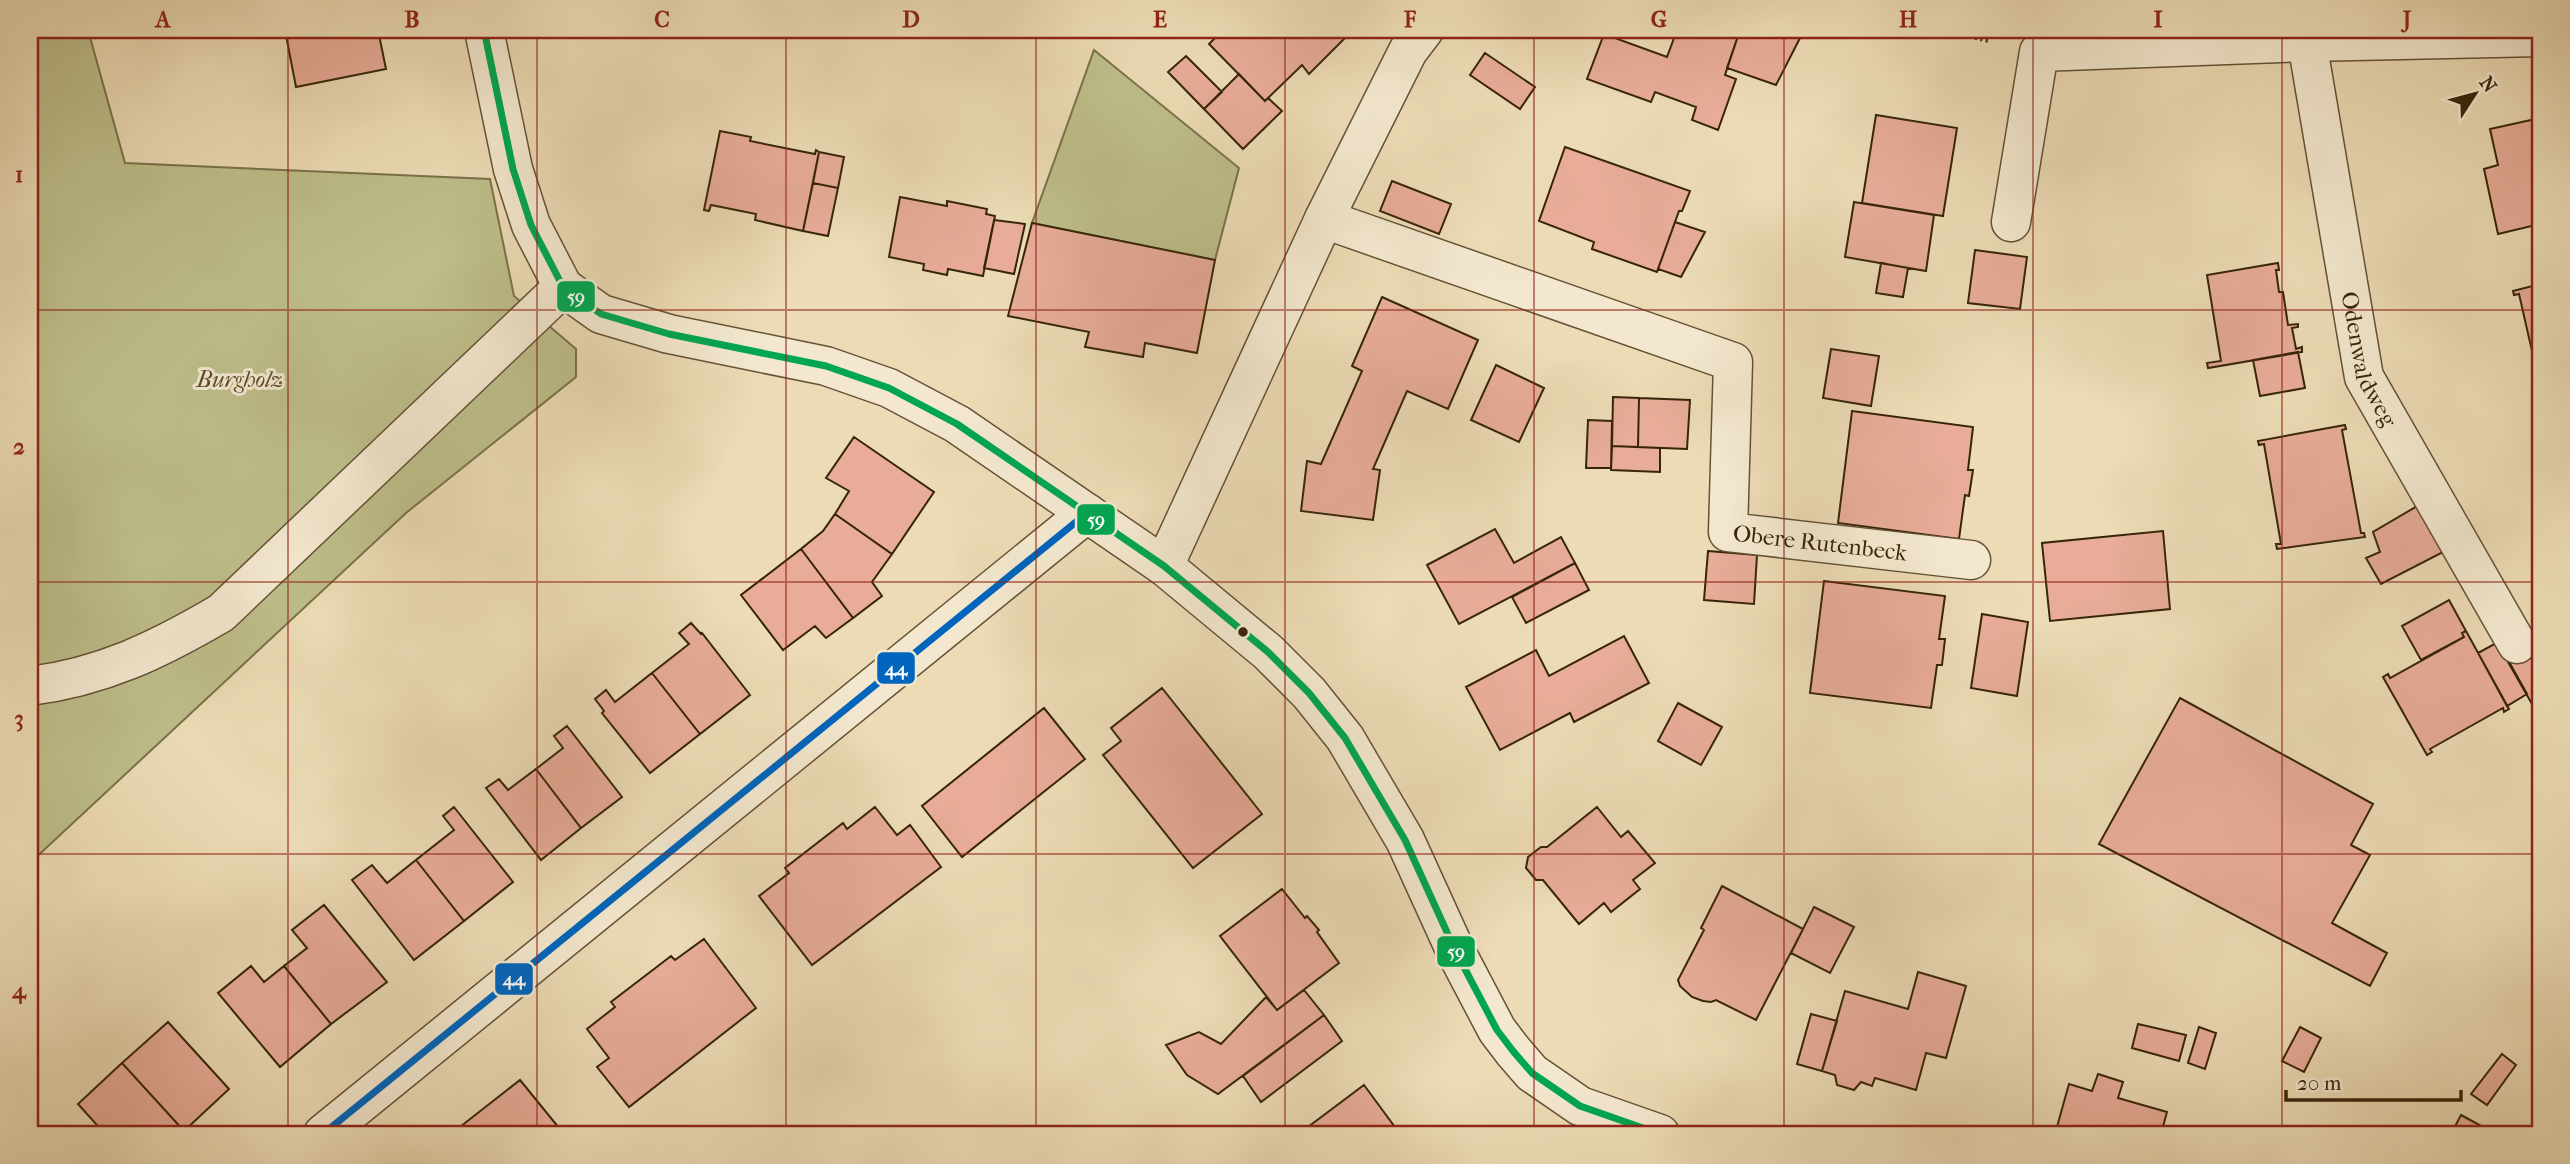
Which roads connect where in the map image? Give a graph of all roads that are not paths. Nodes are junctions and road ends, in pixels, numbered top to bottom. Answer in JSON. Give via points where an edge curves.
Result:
{"nodes":[{"id":1,"x":484,"y":30,"type":"edge"},
{"id":2,"x":1424,"y":30,"type":"edge"},
{"id":3,"x":2540,"y":37,"type":"edge"},
{"id":4,"x":2307,"y":42,"type":"junction"},
{"id":5,"x":1324,"y":219,"type":"junction"},
{"id":6,"x":2011,"y":222,"type":"dead end"},
{"id":7,"x":563,"y":287,"type":"junction"},
{"id":8,"x":1087,"y":513,"type":"junction"},
{"id":9,"x":1971,"y":560,"type":"dead end"},
{"id":10,"x":1164,"y":566,"type":"junction"},
{"id":11,"x":2517,"y":644,"type":"dead end"},
{"id":12,"x":30,"y":686,"type":"edge"},
{"id":13,"x":323,"y":1134,"type":"edge"},
{"id":14,"x":1660,"y":1134,"type":"edge"}],
"edges":[{"from":1,"to":7,"type":"street","via":[[513,169],[531,225]]},
{"from":2,"to":5,"type":"street","via":[[1408,51]]},
{"from":3,"to":4,"type":"street"},
{"from":4,"to":6,"type":"street","via":[[2039,52]]},
{"from":4,"to":11,"type":"street","name":"Odenwaldweg","via":[[2364,377]]},
{"from":5,"to":9,"type":"street","name":"Obere Rutenbeck","via":[[1733,362],[1728,532]]},
{"from":5,"to":10,"type":"street"},
{"from":7,"to":8,"type":"street","via":[[601,314],[669,334],[826,366],[889,388],[957,424]]},
{"from":7,"to":12,"type":"street","via":[[221,613],[168,644],[110,669]]},
{"from":8,"to":10,"type":"street"},
{"from":8,"to":13,"type":"street"},
{"from":10,"to":14,"type":"street","via":[[1268,652],[1345,738],[1405,840],[1497,1030],[1532,1073],[1580,1105]]}]}
